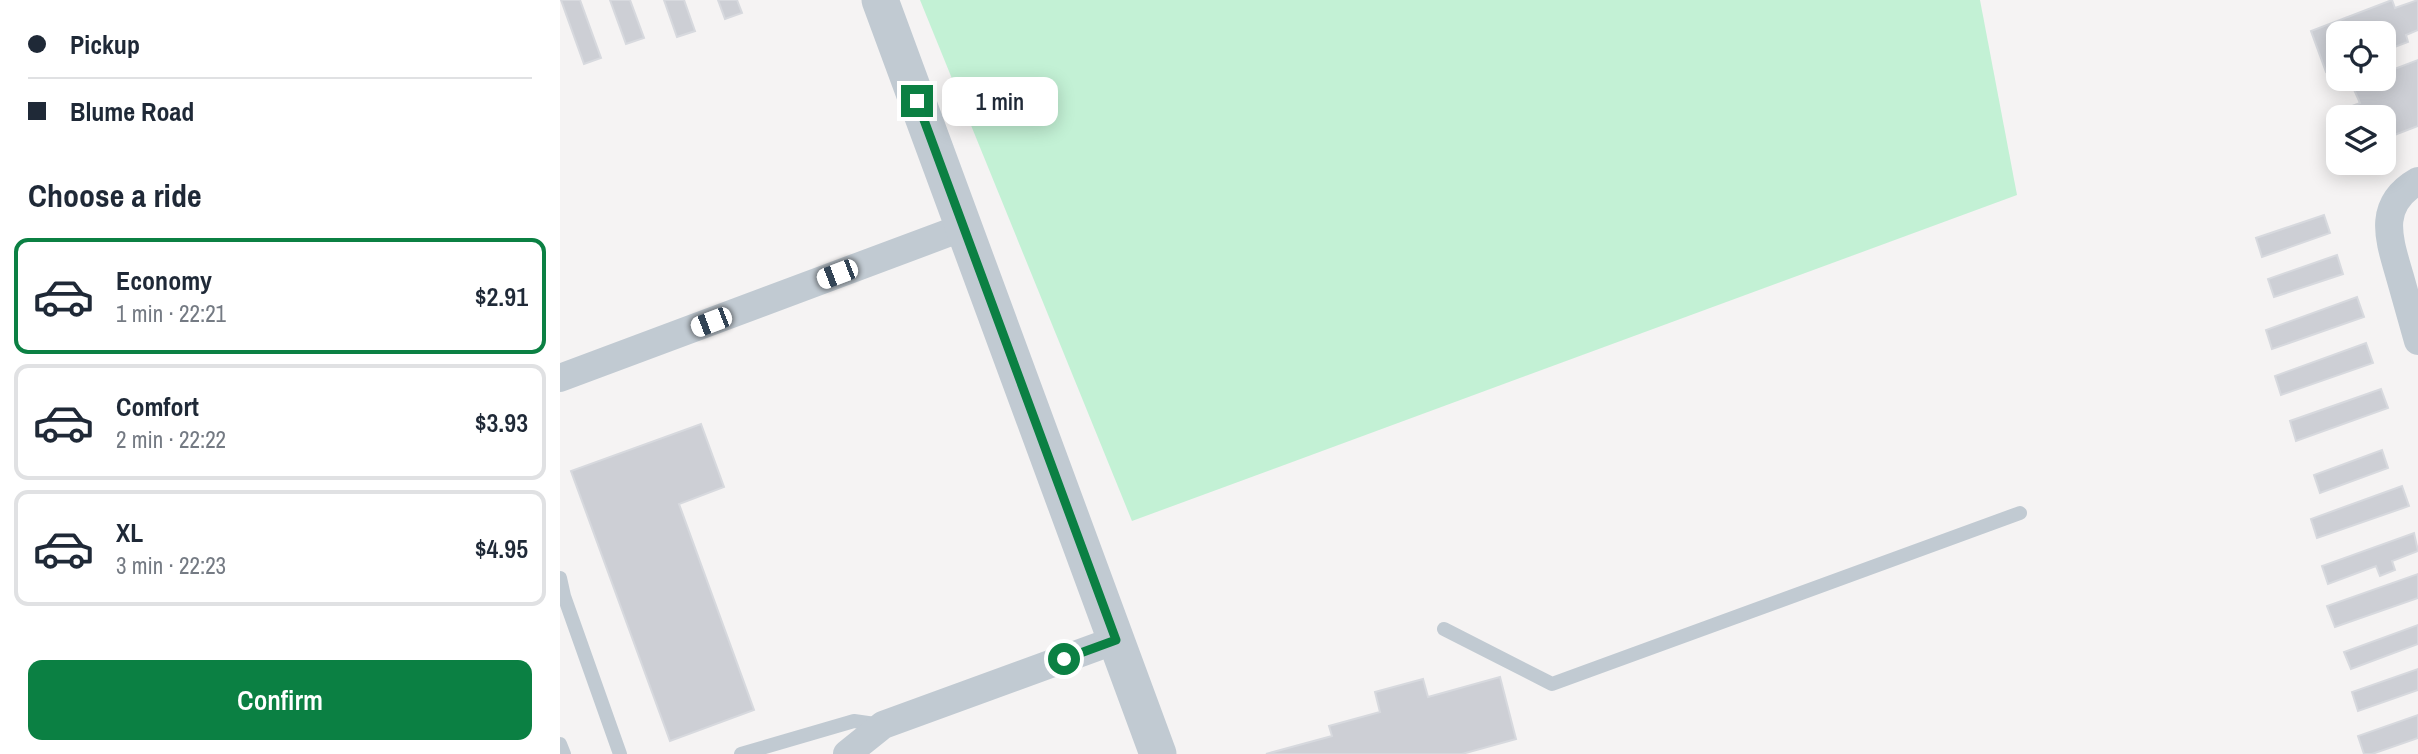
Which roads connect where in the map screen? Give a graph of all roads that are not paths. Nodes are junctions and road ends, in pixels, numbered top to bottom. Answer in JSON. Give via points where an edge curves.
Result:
{"nodes":[{"id":1,"x":880,"y":0,"type":"edge"},
{"id":2,"x":2418,"y":181,"type":"edge"},
{"id":3,"x":964,"y":227,"type":"junction"},
{"id":4,"x":2418,"y":341,"type":"edge"},
{"id":5,"x":560,"y":378,"type":"edge"},
{"id":6,"x":2020,"y":513,"type":"dead end"},
{"id":7,"x":560,"y":578,"type":"edge"},
{"id":8,"x":1444,"y":629,"type":"dead end"},
{"id":9,"x":1116,"y":640,"type":"junction"},
{"id":10,"x":883,"y":725,"type":"junction"},
{"id":11,"x":560,"y":744,"type":"edge"},
{"id":12,"x":564,"y":754,"type":"edge"},
{"id":13,"x":620,"y":754,"type":"edge"},
{"id":14,"x":741,"y":754,"type":"edge"},
{"id":15,"x":847,"y":754,"type":"edge"},
{"id":16,"x":1158,"y":754,"type":"edge"}],
"edges":[{"from":1,"to":3,"type":"street"},
{"from":2,"to":4,"type":"street","via":[[2397,200],[2388,233]]},
{"from":3,"to":5,"type":"street"},
{"from":3,"to":9,"type":"street"},
{"from":6,"to":8,"type":"lane","via":[[1552,684]]},
{"from":7,"to":13,"type":"lane"},
{"from":9,"to":10,"type":"street"},
{"from":9,"to":16,"type":"street"},
{"from":10,"to":14,"type":"lane","via":[[854,722]]},
{"from":10,"to":15,"type":"street"},
{"from":11,"to":12,"type":"lane"}]}
